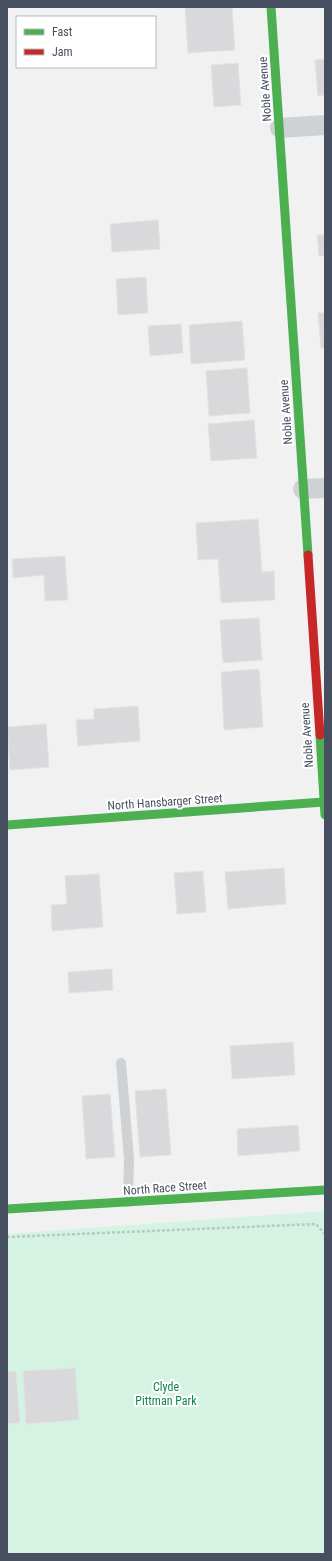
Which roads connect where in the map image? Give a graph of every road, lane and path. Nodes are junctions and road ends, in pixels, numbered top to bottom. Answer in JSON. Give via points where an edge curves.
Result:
{"nodes":[{"id":1,"x":271,"y":7,"type":"edge"},
{"id":2,"x":325,"y":125,"type":"edge"},
{"id":3,"x":280,"y":128,"type":"junction"},
{"id":4,"x":325,"y":488,"type":"edge"},
{"id":5,"x":303,"y":490,"type":"junction"},
{"id":6,"x":324,"y":802,"type":"edge"},
{"id":7,"x":325,"y":816,"type":"edge"},
{"id":8,"x":7,"y":826,"type":"edge"},
{"id":9,"x":121,"y":1063,"type":"dead end"},
{"id":10,"x":325,"y":1190,"type":"edge"},
{"id":11,"x":128,"y":1202,"type":"junction"},
{"id":12,"x":7,"y":1209,"type":"edge"},
{"id":13,"x":325,"y":1234,"type":"edge"},
{"id":14,"x":7,"y":1238,"type":"edge"}],
"edges":[{"from":1,"to":3,"type":"street","name":"Noble Avenue"},
{"from":2,"to":3,"type":"street"},
{"from":3,"to":5,"type":"street","name":"Noble Avenue"},
{"from":4,"to":5,"type":"street"},
{"from":5,"to":6,"type":"street","name":"Noble Avenue"},
{"from":6,"to":7,"type":"street","name":"Noble Avenue"},
{"from":6,"to":8,"type":"street","name":"North Hansbarger Street"},
{"from":9,"to":11,"type":"lane","via":[[129,1159]]},
{"from":10,"to":11,"type":"street","name":"North Race Street"},
{"from":11,"to":12,"type":"street","name":"North Race Street"},
{"from":13,"to":14,"type":"path","via":[[316,1224]]}]}
